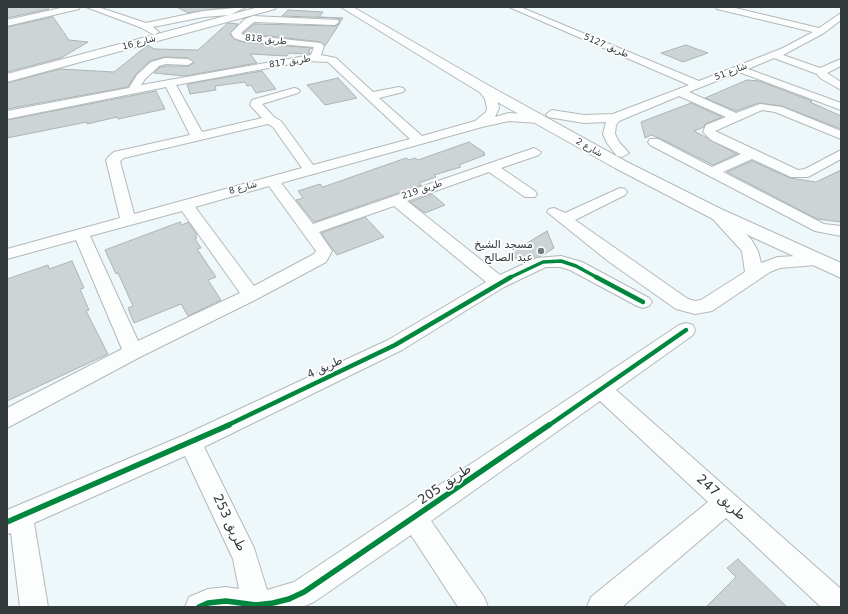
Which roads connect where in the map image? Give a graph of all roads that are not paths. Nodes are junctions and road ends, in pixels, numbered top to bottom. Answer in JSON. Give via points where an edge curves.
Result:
{"nodes":[{"id":1,"x":76,"y":7,"type":"edge"},
{"id":2,"x":242,"y":7,"type":"edge"},
{"id":3,"x":271,"y":7,"type":"edge"},
{"id":4,"x":346,"y":7,"type":"edge"},
{"id":5,"x":361,"y":7,"type":"edge"},
{"id":6,"x":513,"y":7,"type":"edge"},
{"id":7,"x":720,"y":7,"type":"edge"},
{"id":8,"x":96,"y":8,"type":"edge"},
{"id":9,"x":841,"y":16,"type":"edge"},
{"id":10,"x":7,"y":22,"type":"edge"},
{"id":11,"x":335,"y":22,"type":"dead end"},
{"id":12,"x":145,"y":26,"type":"junction"},
{"id":13,"x":819,"y":32,"type":"junction"},
{"id":14,"x":161,"y":37,"type":"junction"},
{"id":15,"x":774,"y":55,"type":"junction"},
{"id":16,"x":315,"y":58,"type":"junction"},
{"id":17,"x":188,"y":62,"type":"dead end"},
{"id":18,"x":841,"y":62,"type":"edge"},
{"id":19,"x":740,"y":69,"type":"junction"},
{"id":20,"x":821,"y":72,"type":"junction"},
{"id":21,"x":7,"y":78,"type":"edge"},
{"id":22,"x":169,"y":83,"type":"junction"},
{"id":23,"x":699,"y":85,"type":"junction"},
{"id":24,"x":481,"y":87,"type":"junction"},
{"id":25,"x":841,"y":87,"type":"edge"},
{"id":26,"x":69,"y":90,"type":"dead end"},
{"id":27,"x":133,"y":90,"type":"junction"},
{"id":28,"x":399,"y":90,"type":"dead end"},
{"id":29,"x":294,"y":91,"type":"dead end"},
{"id":30,"x":679,"y":92,"type":"junction"},
{"id":31,"x":371,"y":96,"type":"junction"},
{"id":32,"x":46,"y":108,"type":"junction"},
{"id":33,"x":841,"y":109,"type":"edge"},
{"id":34,"x":7,"y":116,"type":"edge"},
{"id":35,"x":545,"y":116,"type":"junction"},
{"id":36,"x":736,"y":117,"type":"junction"},
{"id":37,"x":615,"y":118,"type":"junction"},
{"id":38,"x":270,"y":120,"type":"junction"},
{"id":39,"x":812,"y":123,"type":"junction"},
{"id":40,"x":479,"y":124,"type":"junction"},
{"id":41,"x":841,"y":136,"type":"edge"},
{"id":42,"x":198,"y":137,"type":"junction"},
{"id":43,"x":418,"y":140,"type":"junction"},
{"id":44,"x":654,"y":142,"type":"dead end"},
{"id":45,"x":109,"y":144,"type":"dead end"},
{"id":46,"x":534,"y":152,"type":"dead end"},
{"id":47,"x":622,"y":153,"type":"junction"},
{"id":48,"x":752,"y":154,"type":"junction"},
{"id":49,"x":115,"y":158,"type":"junction"},
{"id":50,"x":838,"y":159,"type":"edge"},
{"id":51,"x":491,"y":167,"type":"junction"},
{"id":52,"x":310,"y":170,"type":"junction"},
{"id":53,"x":712,"y":172,"type":"junction"},
{"id":54,"x":272,"y":180,"type":"junction"},
{"id":55,"x":620,"y":192,"type":"dead end"},
{"id":56,"x":530,"y":194,"type":"dead end"},
{"id":57,"x":395,"y":200,"type":"junction"},
{"id":58,"x":185,"y":204,"type":"junction"},
{"id":59,"x":715,"y":213,"type":"junction"},
{"id":60,"x":128,"y":220,"type":"junction"},
{"id":61,"x":310,"y":230,"type":"junction"},
{"id":62,"x":841,"y":231,"type":"edge"},
{"id":63,"x":81,"y":233,"type":"junction"},
{"id":64,"x":7,"y":254,"type":"edge"},
{"id":65,"x":841,"y":256,"type":"edge"},
{"id":66,"x":816,"y":260,"type":"junction"},
{"id":67,"x":841,"y":271,"type":"edge"},
{"id":68,"x":753,"y":276,"type":"junction"},
{"id":69,"x":498,"y":283,"type":"junction"},
{"id":70,"x":251,"y":295,"type":"junction"},
{"id":71,"x":643,"y":302,"type":"dead end"},
{"id":72,"x":686,"y":330,"type":"dead end"},
{"id":73,"x":133,"y":352,"type":"junction"},
{"id":74,"x":602,"y":390,"type":"junction"},
{"id":75,"x":7,"y":419,"type":"edge"},
{"id":76,"x":190,"y":442,"type":"junction"},
{"id":77,"x":726,"y":502,"type":"junction"},
{"id":78,"x":414,"y":518,"type":"junction"},
{"id":79,"x":14,"y":519,"type":"edge"},
{"id":80,"x":256,"y":606,"type":"edge"},
{"id":81,"x":34,"y":607,"type":"edge"},
{"id":82,"x":199,"y":607,"type":"edge"},
{"id":83,"x":474,"y":607,"type":"edge"},
{"id":84,"x":601,"y":607,"type":"edge"},
{"id":85,"x":841,"y":607,"type":"edge"}],
"edges":[{"from":1,"to":10,"type":"street"},
{"from":2,"to":12,"type":"street","via":[[230,12],[203,14]]},
{"from":3,"to":14,"type":"main road","name":"شارع 16"},
{"from":4,"to":24,"type":"main road","name":"شارع 2"},
{"from":5,"to":35,"type":"main road","name":"شارع 2"},
{"from":6,"to":23,"type":"street","name":"طريق 5127"},
{"from":7,"to":13,"type":"street"},
{"from":8,"to":12,"type":"street"},
{"from":9,"to":13,"type":"street","name":"شارع 51"},
{"from":11,"to":16,"type":"street","name":"طريق 818","via":[[253,19],[236,33],[237,36],[244,38],[318,45]]},
{"from":12,"to":14,"type":"street"},
{"from":13,"to":15,"type":"street","name":"شارع 51"},
{"from":14,"to":21,"type":"main road","name":"شارع 16"},
{"from":15,"to":19,"type":"street","name":"شارع 51"},
{"from":15,"to":20,"type":"street"},
{"from":16,"to":22,"type":"street","name":"طريق 817"},
{"from":16,"to":31,"type":"street","name":"طريق 817","via":[[332,60]]},
{"from":17,"to":27,"type":"street","via":[[158,62]]},
{"from":18,"to":20,"type":"street"},
{"from":19,"to":23,"type":"street","name":"شارع 51"},
{"from":19,"to":33,"type":"street"},
{"from":20,"to":25,"type":"street"},
{"from":22,"to":27,"type":"street","name":"طريق 817"},
{"from":22,"to":42,"type":"street"},
{"from":23,"to":30,"type":"street","name":"شارع 51"},
{"from":24,"to":35,"type":"main road","name":"شارع 2"},
{"from":24,"to":40,"type":"street","via":[[491,99],[493,108],[491,114]]},
{"from":26,"to":32,"type":"street"},
{"from":27,"to":32,"type":"street","name":"طريق 817"},
{"from":28,"to":31,"type":"street"},
{"from":29,"to":38,"type":"street","via":[[256,102],[255,104]]},
{"from":30,"to":36,"type":"street"},
{"from":30,"to":37,"type":"street","name":"شارع 51"},
{"from":31,"to":43,"type":"street","name":"طريق 817"},
{"from":32,"to":34,"type":"street","name":"طريق 817"},
{"from":33,"to":39,"type":"street"},
{"from":35,"to":37,"type":"street","name":"شارع 51"},
{"from":35,"to":40,"type":"street","name":"شارع 8","via":[[509,117]]},
{"from":35,"to":47,"type":"main road","name":"شارع 2"},
{"from":35,"to":59,"type":"main road","name":"شارع 2","via":[[621,165]]},
{"from":36,"to":39,"type":"street","via":[[766,107],[778,109]]},
{"from":36,"to":48,"type":"street","via":[[710,128],[709,132],[712,136]]},
{"from":37,"to":47,"type":"street","via":[[610,125],[609,134]]},
{"from":38,"to":42,"type":"street"},
{"from":38,"to":52,"type":"street","via":[[277,124]]},
{"from":39,"to":41,"type":"street"},
{"from":40,"to":43,"type":"street","name":"شارع 8"},
{"from":42,"to":49,"type":"street"},
{"from":43,"to":52,"type":"street","name":"شارع 8"},
{"from":44,"to":53,"type":"street"},
{"from":45,"to":49,"type":"street"},
{"from":46,"to":51,"type":"street","name":"طريق 219"},
{"from":47,"to":65,"type":"main road","name":"شارع 2","via":[[738,210]]},
{"from":48,"to":50,"type":"street","via":[[788,171],[801,174]]},
{"from":48,"to":53,"type":"street"},
{"from":49,"to":60,"type":"street","via":[[113,163]]},
{"from":51,"to":56,"type":"street"},
{"from":51,"to":57,"type":"street","name":"طريق 219"},
{"from":52,"to":54,"type":"street","name":"شارع 8"},
{"from":53,"to":62,"type":"street","via":[[820,228]]},
{"from":54,"to":58,"type":"street","name":"شارع 8"},
{"from":54,"to":61,"type":"street"},
{"from":55,"to":68,"type":"street","via":[[570,216],[560,217],[682,304],[695,308],[706,306]]},
{"from":57,"to":61,"type":"street","name":"طريق 219"},
{"from":57,"to":69,"type":"street"},
{"from":58,"to":60,"type":"street","name":"شارع 8"},
{"from":58,"to":70,"type":"street"},
{"from":59,"to":66,"type":"main road","name":"شارع 2"},
{"from":59,"to":68,"type":"street","via":[[750,251]]},
{"from":60,"to":63,"type":"street","name":"شارع 8"},
{"from":61,"to":70,"type":"street","via":[[324,251],[320,258]]},
{"from":63,"to":64,"type":"street","name":"شارع 8"},
{"from":63,"to":73,"type":"street"},
{"from":66,"to":67,"type":"main road","name":"شارع 2"},
{"from":66,"to":68,"type":"street","via":[[778,263],[764,268]]},
{"from":69,"to":71,"type":"street","name":"طريق 4","via":[[543,262],[561,261],[576,266]]},
{"from":69,"to":76,"type":"street","name":"طريق 4","via":[[394,345]]},
{"from":70,"to":73,"type":"street"},
{"from":72,"to":74,"type":"street","name":"طريق 205"},
{"from":73,"to":75,"type":"street"},
{"from":74,"to":77,"type":"street","name":"طريق 247"},
{"from":74,"to":78,"type":"street","name":"طريق 205"},
{"from":76,"to":79,"type":"street","name":"طريق 4"},
{"from":76,"to":80,"type":"street","name":"طريق 253","via":[[238,539],[251,578]]},
{"from":77,"to":84,"type":"street"},
{"from":77,"to":85,"type":"street","name":"طريق 247"},
{"from":78,"to":80,"type":"street","name":"طريق 205","via":[[304,592],[289,599]]},
{"from":78,"to":83,"type":"street"},
{"from":79,"to":81,"type":"street"},
{"from":80,"to":82,"type":"street","name":"طريق 205","via":[[226,601]]}]}
